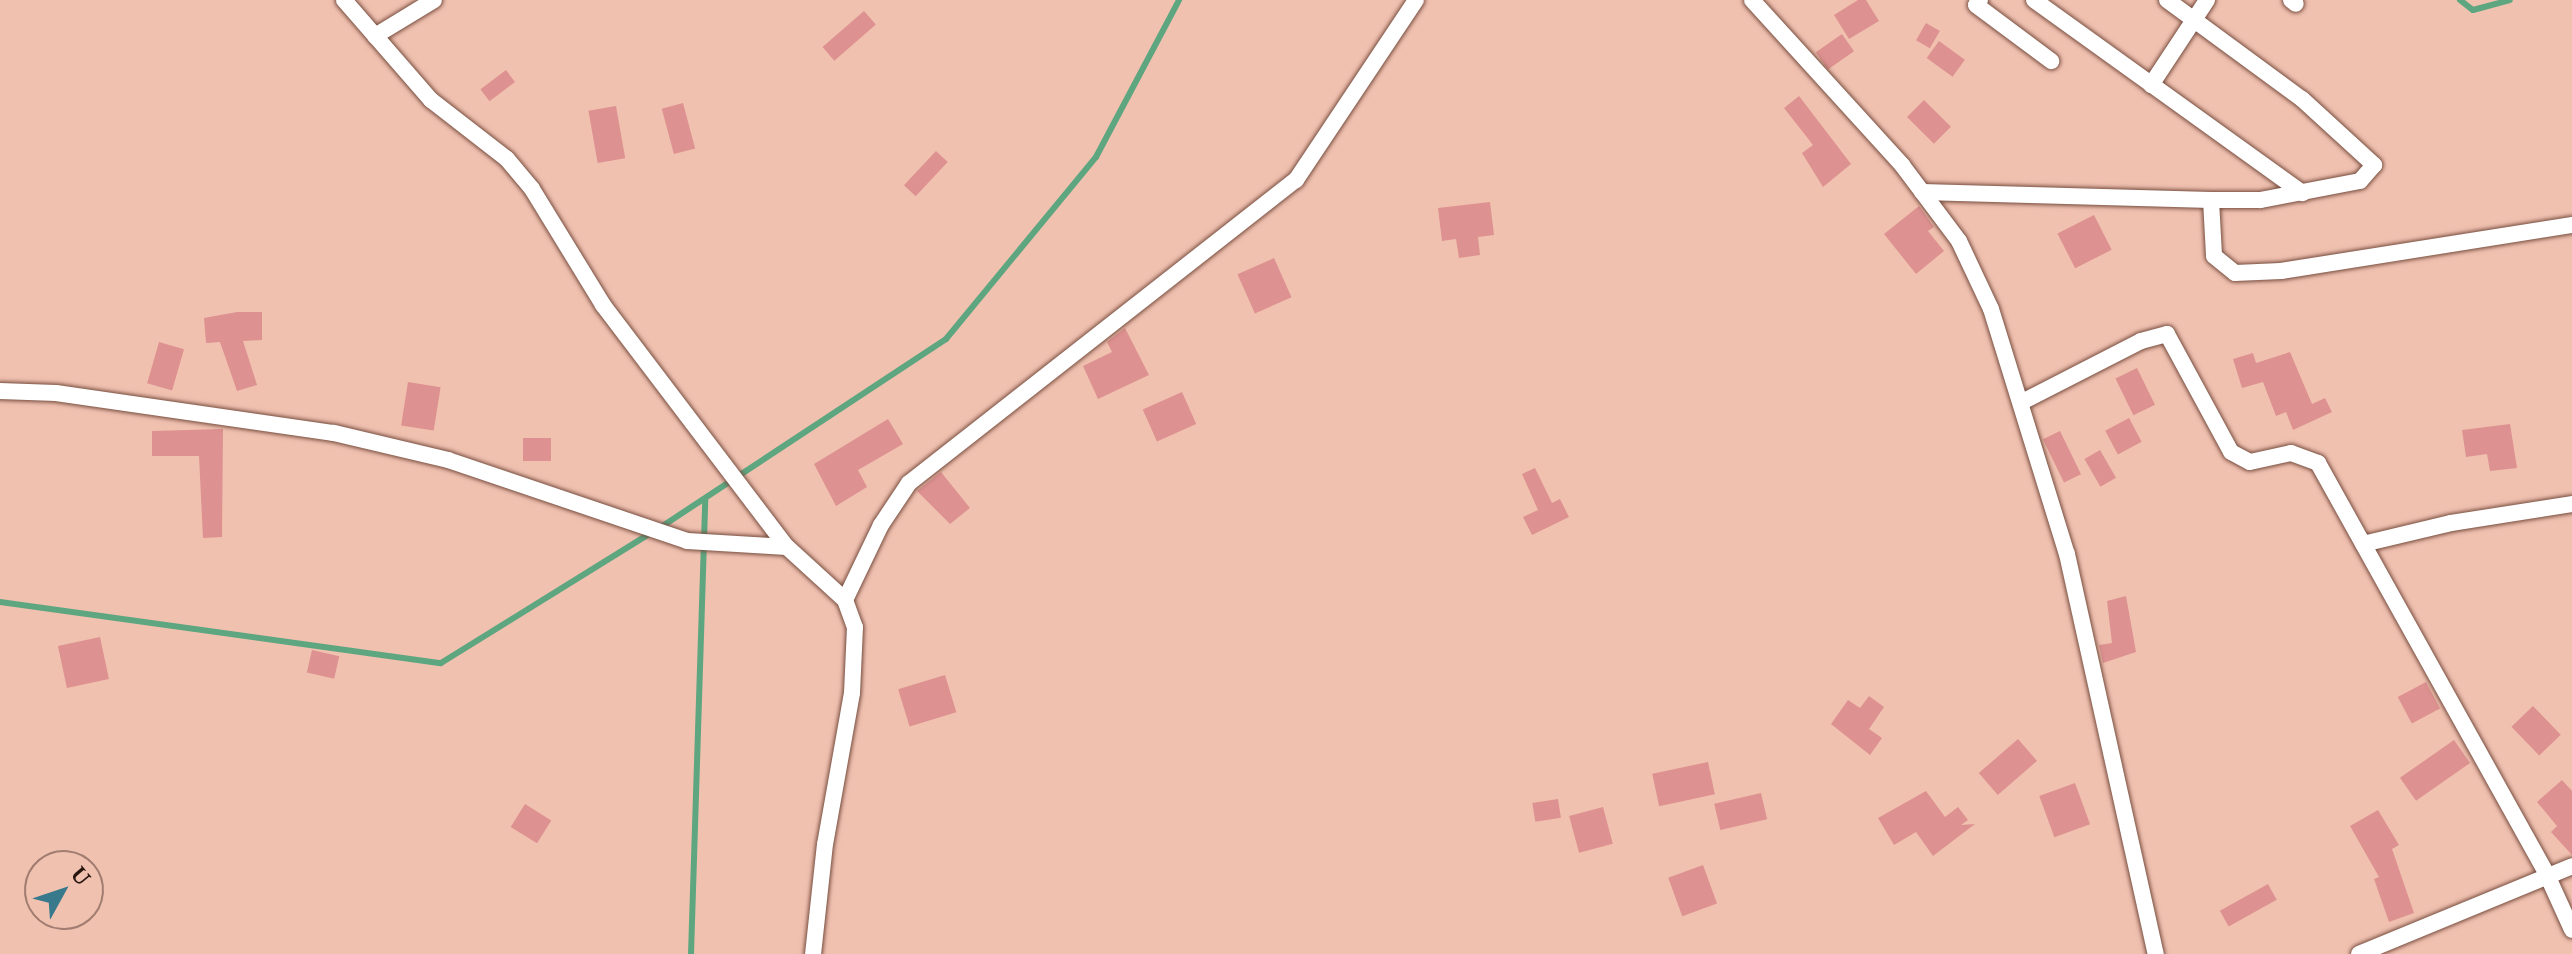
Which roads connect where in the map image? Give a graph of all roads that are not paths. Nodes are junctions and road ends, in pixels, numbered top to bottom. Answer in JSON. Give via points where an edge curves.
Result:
{"nodes":[{"id":1,"x":344,"y":0,"type":"edge"},
{"id":2,"x":434,"y":0,"type":"edge"},
{"id":3,"x":1416,"y":0,"type":"edge"},
{"id":4,"x":1752,"y":0,"type":"edge"},
{"id":5,"x":1980,"y":0,"type":"edge"},
{"id":6,"x":2034,"y":0,"type":"edge"},
{"id":7,"x":2167,"y":0,"type":"edge"},
{"id":8,"x":2207,"y":0,"type":"edge"},
{"id":9,"x":2193,"y":20,"type":"junction"},
{"id":10,"x":375,"y":36,"type":"junction"},
{"id":11,"x":2051,"y":61,"type":"dead end"},
{"id":12,"x":2151,"y":85,"type":"junction"},
{"id":13,"x":1922,"y":192,"type":"junction"},
{"id":14,"x":2303,"y":193,"type":"junction"},
{"id":15,"x":2211,"y":200,"type":"junction"},
{"id":16,"x":2572,"y":225,"type":"edge"},
{"id":17,"x":0,"y":391,"type":"edge"},
{"id":18,"x":2022,"y":402,"type":"junction"},
{"id":19,"x":2572,"y":504,"type":"edge"},
{"id":20,"x":2363,"y":544,"type":"junction"},
{"id":21,"x":787,"y":547,"type":"junction"},
{"id":22,"x":845,"y":600,"type":"junction"},
{"id":23,"x":2572,"y":866,"type":"edge"},
{"id":24,"x":2548,"y":877,"type":"junction"},
{"id":25,"x":2572,"y":930,"type":"edge"},
{"id":26,"x":813,"y":954,"type":"edge"},
{"id":27,"x":2156,"y":954,"type":"edge"},
{"id":28,"x":2359,"y":954,"type":"edge"}],
"edges":[{"from":1,"to":10,"type":"street"},
{"from":2,"to":10,"type":"street"},
{"from":3,"to":22,"type":"street","via":[[1296,180],[909,483],[881,525]]},
{"from":4,"to":13,"type":"street"},
{"from":5,"to":11,"type":"street","via":[[1976,5]]},
{"from":6,"to":12,"type":"street"},
{"from":7,"to":9,"type":"street"},
{"from":8,"to":9,"type":"street"},
{"from":9,"to":12,"type":"street"},
{"from":9,"to":14,"type":"street","via":[[2337,127],[2374,165],[2360,181]]},
{"from":10,"to":21,"type":"street","via":[[431,100],[507,159],[532,189],[603,305]]},
{"from":12,"to":14,"type":"street"},
{"from":13,"to":15,"type":"street"},
{"from":13,"to":18,"type":"street","via":[[1972,268]]},
{"from":14,"to":15,"type":"street"},
{"from":15,"to":16,"type":"street","via":[[2214,256],[2235,273],[2281,271]]},
{"from":17,"to":21,"type":"street","via":[[56,393],[334,433],[448,460],[665,534],[717,544]]},
{"from":18,"to":20,"type":"street","via":[[2141,341],[2167,334],[2231,452],[2250,462],[2291,453],[2312,458]]},
{"from":18,"to":27,"type":"street","via":[[2067,554]]},
{"from":19,"to":20,"type":"street","via":[[2451,523]]},
{"from":20,"to":24,"type":"street"},
{"from":21,"to":22,"type":"street"},
{"from":22,"to":26,"type":"street","via":[[855,627],[853,681],[825,844]]},
{"from":23,"to":24,"type":"street"},
{"from":24,"to":25,"type":"street"},
{"from":24,"to":28,"type":"street"}]}
